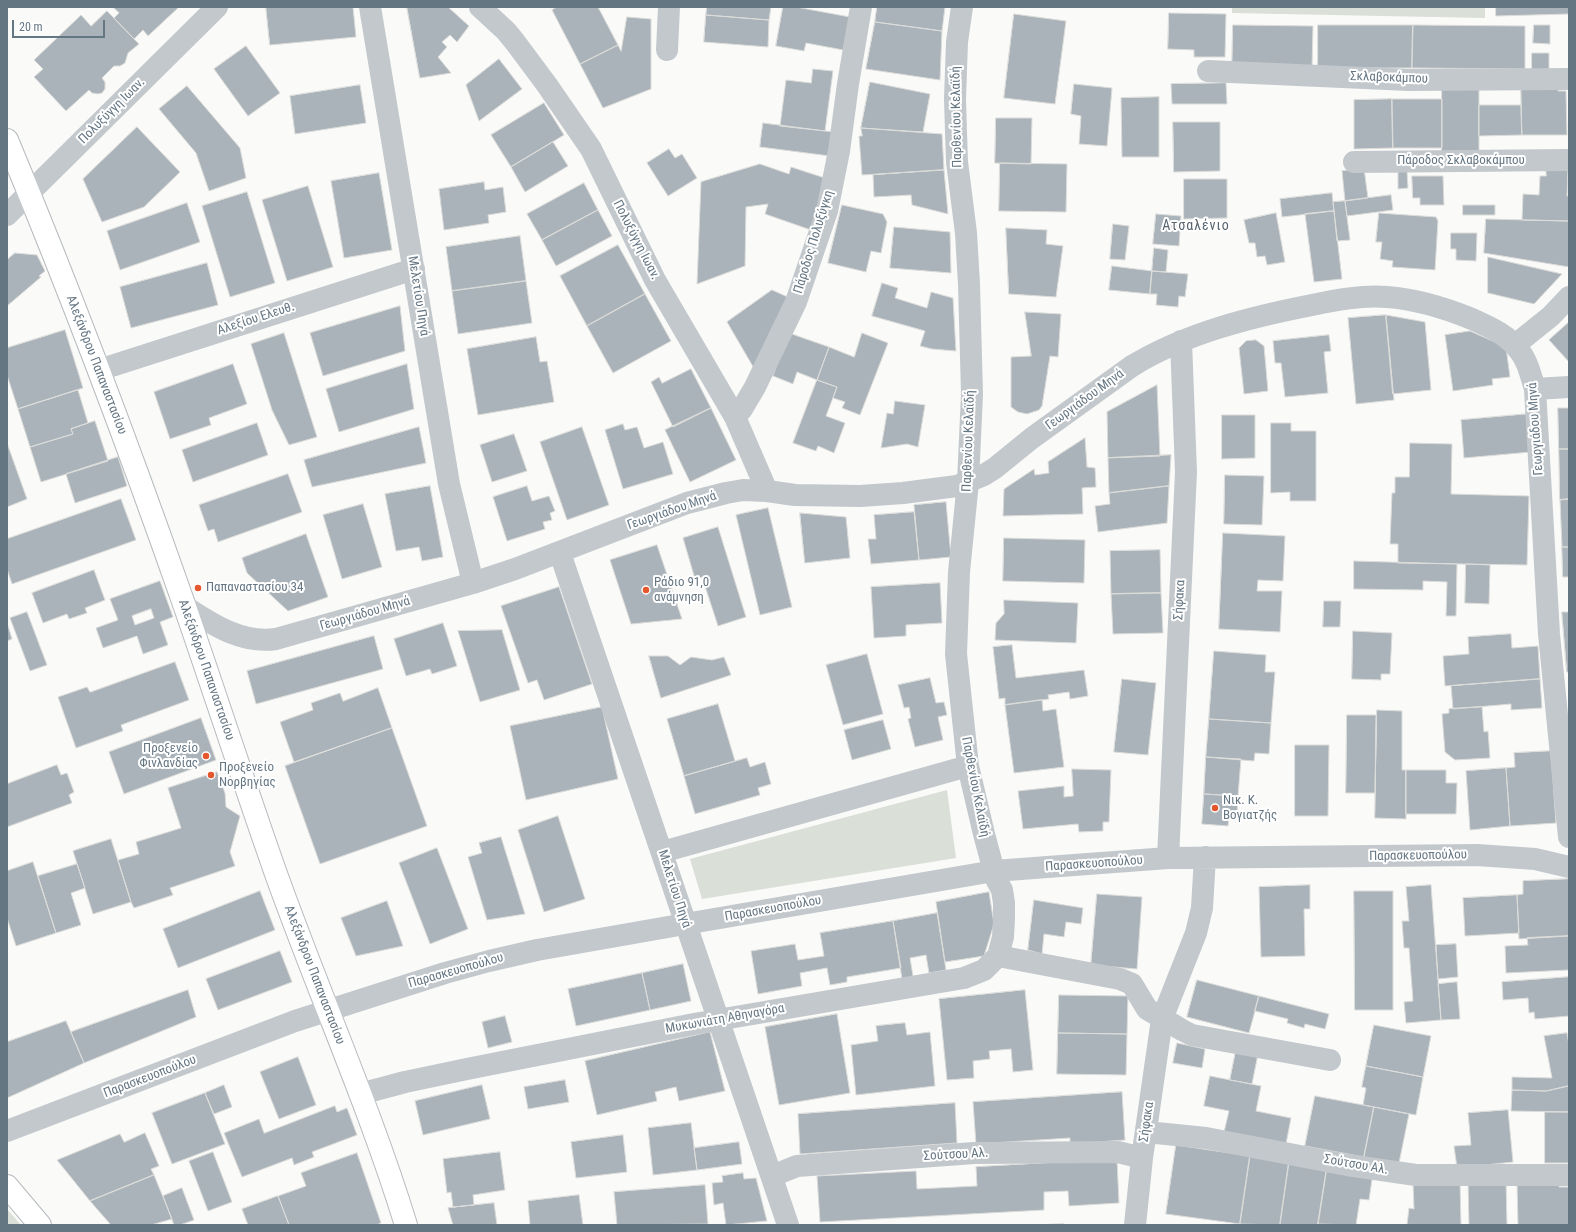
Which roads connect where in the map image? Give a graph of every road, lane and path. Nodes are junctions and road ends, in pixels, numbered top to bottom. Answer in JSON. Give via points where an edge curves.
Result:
{"nodes":[{"id":1,"x":217,"y":7,"type":"edge"},
{"id":2,"x":370,"y":7,"type":"edge"},
{"id":3,"x":480,"y":7,"type":"edge"},
{"id":4,"x":669,"y":7,"type":"edge"},
{"id":5,"x":861,"y":7,"type":"edge"},
{"id":6,"x":962,"y":7,"type":"edge"},
{"id":7,"x":667,"y":50,"type":"dead end"},
{"id":8,"x":1208,"y":71,"type":"dead end"},
{"id":9,"x":1569,"y":79,"type":"edge"},
{"id":10,"x":7,"y":140,"type":"edge"},
{"id":11,"x":1569,"y":160,"type":"edge"},
{"id":12,"x":1354,"y":162,"type":"dead end"},
{"id":13,"x":29,"y":193,"type":"junction"},
{"id":14,"x":7,"y":215,"type":"edge"},
{"id":15,"x":414,"y":269,"type":"junction"},
{"id":16,"x":1569,"y":297,"type":"edge"},
{"id":17,"x":1181,"y":341,"type":"junction"},
{"id":18,"x":1515,"y":345,"type":"junction"},
{"id":19,"x":99,"y":370,"type":"junction"},
{"id":20,"x":1569,"y":387,"type":"edge"},
{"id":21,"x":1535,"y":389,"type":"junction"},
{"id":22,"x":735,"y":416,"type":"junction"},
{"id":23,"x":968,"y":482,"type":"junction"},
{"id":24,"x":767,"y":490,"type":"junction"},
{"id":25,"x":560,"y":553,"type":"junction"},
{"id":26,"x":473,"y":583,"type":"junction"},
{"id":27,"x":184,"y":606,"type":"junction"},
{"id":28,"x":1561,"y":684,"type":"edge"},
{"id":29,"x":968,"y":766,"type":"junction"},
{"id":30,"x":1569,"y":837,"type":"edge"},
{"id":31,"x":662,"y":852,"type":"junction"},
{"id":32,"x":1205,"y":857,"type":"junction"},
{"id":33,"x":1168,"y":858,"type":"junction"},
{"id":34,"x":1569,"y":867,"type":"edge"},
{"id":35,"x":994,"y":871,"type":"junction"},
{"id":36,"x":685,"y":924,"type":"junction"},
{"id":37,"x":998,"y":956,"type":"junction"},
{"id":38,"x":327,"y":1010,"type":"junction"},
{"id":39,"x":1162,"y":1019,"type":"junction"},
{"id":40,"x":718,"y":1020,"type":"junction"},
{"id":41,"x":1330,"y":1060,"type":"dead end"},
{"id":42,"x":360,"y":1094,"type":"junction"},
{"id":43,"x":7,"y":1131,"type":"edge"},
{"id":44,"x":1146,"y":1132,"type":"junction"},
{"id":45,"x":1142,"y":1158,"type":"junction"},
{"id":46,"x":1569,"y":1175,"type":"edge"},
{"id":47,"x":772,"y":1176,"type":"junction"},
{"id":48,"x":7,"y":1186,"type":"edge"},
{"id":49,"x":40,"y":1225,"type":"edge"},
{"id":50,"x":406,"y":1225,"type":"edge"},
{"id":51,"x":784,"y":1225,"type":"edge"},
{"id":52,"x":1135,"y":1225,"type":"edge"}],
"edges":[{"from":1,"to":13,"type":"street","name":"Πολυξύγγη Ιωαν."},
{"from":2,"to":15,"type":"street","name":"Μελετίου Πηγά"},
{"from":3,"to":22,"type":"street","name":"Πολυξύγγη Ιωαν.","via":[[515,42],[591,149],[655,280]]},
{"from":4,"to":7,"type":"street"},
{"from":5,"to":22,"type":"street","name":"Πάροδος Πολυξύγκη","via":[[839,151],[826,211],[796,302],[754,387],[742,409]]},
{"from":6,"to":23,"type":"street","name":"Παρθενίου Κελαϊδή","via":[[957,42],[955,98],[957,162],[966,233],[971,332],[972,408]]},
{"from":8,"to":9,"type":"street","name":"Σκλαβοκάμπου","via":[[1409,80]]},
{"from":10,"to":13,"type":"main road","name":"Αλεξάνδρου Παπαναστασίου"},
{"from":11,"to":12,"type":"street","name":"Πάροδος Σκλαβοκάμπου"},
{"from":13,"to":14,"type":"street","name":"Πολυξύγγη Ιωαν."},
{"from":13,"to":19,"type":"main road","name":"Αλεξάνδρου Παπαναστασίου"},
{"from":15,"to":19,"type":"street","name":"Αλεξίου Ελευθ."},
{"from":15,"to":26,"type":"street","name":"Μελετίου Πηγά","via":[[448,484]]},
{"from":16,"to":18,"type":"street","via":[[1551,316]]},
{"from":17,"to":18,"type":"street","name":"Γεωργιάδου Μηνά","via":[[1294,308],[1344,299],[1386,297],[1416,301],[1450,310],[1484,324]]},
{"from":17,"to":23,"type":"street","name":"Γεωργιάδου Μηνά","via":[[1132,366],[995,468]]},
{"from":17,"to":33,"type":"street","name":"Σήφακα","via":[[1186,472]]},
{"from":18,"to":21,"type":"street","name":"Γεωργιάδου Μηνά","via":[[1526,360]]},
{"from":19,"to":27,"type":"main road","name":"Αλεξάνδρου Παπαναστασίου"},
{"from":20,"to":21,"type":"street"},
{"from":21,"to":28,"type":"street","name":"Γεωργιάδου Μηνά","via":[[1544,550]]},
{"from":22,"to":24,"type":"street","name":"Πολυξύγγη Ιωαν."},
{"from":23,"to":24,"type":"street","name":"Γεωργιάδου Μηνά","via":[[938,489],[860,496],[795,495]]},
{"from":23,"to":29,"type":"street","name":"Παρθενίου Κελαϊδή","via":[[959,572],[956,654]]},
{"from":24,"to":25,"type":"street","name":"Γεωργιάδου Μηνά","via":[[743,490],[687,503]]},
{"from":25,"to":26,"type":"street","name":"Γεωργιάδου Μηνά"},
{"from":25,"to":31,"type":"street","name":"Μελετίου Πηγά"},
{"from":26,"to":27,"type":"street","name":"Γεωργιάδου Μηνά","via":[[265,641],[238,636]]},
{"from":27,"to":38,"type":"main road","name":"Αλεξάνδρου Παπαναστασίου","via":[[279,882]]},
{"from":28,"to":30,"type":"street","name":"Γεωργιάδου Μηνά"},
{"from":29,"to":31,"type":"street"},
{"from":29,"to":35,"type":"street","name":"Παρθενίου Κελαϊδή"},
{"from":31,"to":36,"type":"street","name":"Μελετίου Πηγά"},
{"from":32,"to":33,"type":"street","name":"Παρασκευοπούλου"},
{"from":32,"to":34,"type":"street","name":"Παρασκευοπούλου","via":[[1477,855],[1535,859]]},
{"from":32,"to":39,"type":"street","name":"Σήφακα","via":[[1202,908],[1196,933]]},
{"from":33,"to":35,"type":"street","name":"Παρασκευοπούλου"},
{"from":35,"to":36,"type":"street","name":"Παρασκευοπούλου"},
{"from":35,"to":37,"type":"street","name":"Μυκωνιάτη Αθηναγόρα","via":[[1004,903],[1004,937]]},
{"from":36,"to":38,"type":"street","name":"Παρασκευοπούλου","via":[[489,961]]},
{"from":36,"to":40,"type":"street","name":"Μελετίου Πηγά"},
{"from":37,"to":39,"type":"street","via":[[1120,979],[1132,984],[1147,1009]]},
{"from":37,"to":40,"type":"street","name":"Μυκωνιάτη Αθηναγόρα","via":[[984,970],[964,978]]},
{"from":38,"to":42,"type":"main road","name":"Αλεξάνδρου Παπαναστασίου"},
{"from":38,"to":43,"type":"street","name":"Παρασκευοπούλου"},
{"from":39,"to":41,"type":"street","via":[[1204,1038]]},
{"from":39,"to":44,"type":"street","name":"Σήφακα"},
{"from":40,"to":42,"type":"street","name":"Μυκωνιάτη Αθηναγόρα","via":[[474,1067]]},
{"from":40,"to":47,"type":"street","name":"Μελετίου Πηγά"},
{"from":42,"to":50,"type":"main road","name":"Αλεξάνδρου Παπαναστασίου"},
{"from":44,"to":45,"type":"street","name":"Σήφακα"},
{"from":44,"to":46,"type":"street","name":"Σούτσου Αλ.","via":[[1206,1138],[1416,1175]]},
{"from":45,"to":47,"type":"street","name":"Σούτσου Αλ.","via":[[1118,1152],[974,1153],[798,1166]]},
{"from":45,"to":52,"type":"street","name":"Σήφακα"},
{"from":47,"to":51,"type":"street","name":"Μελετίου Πηγά"},
{"from":48,"to":49,"type":"main road"}]}
